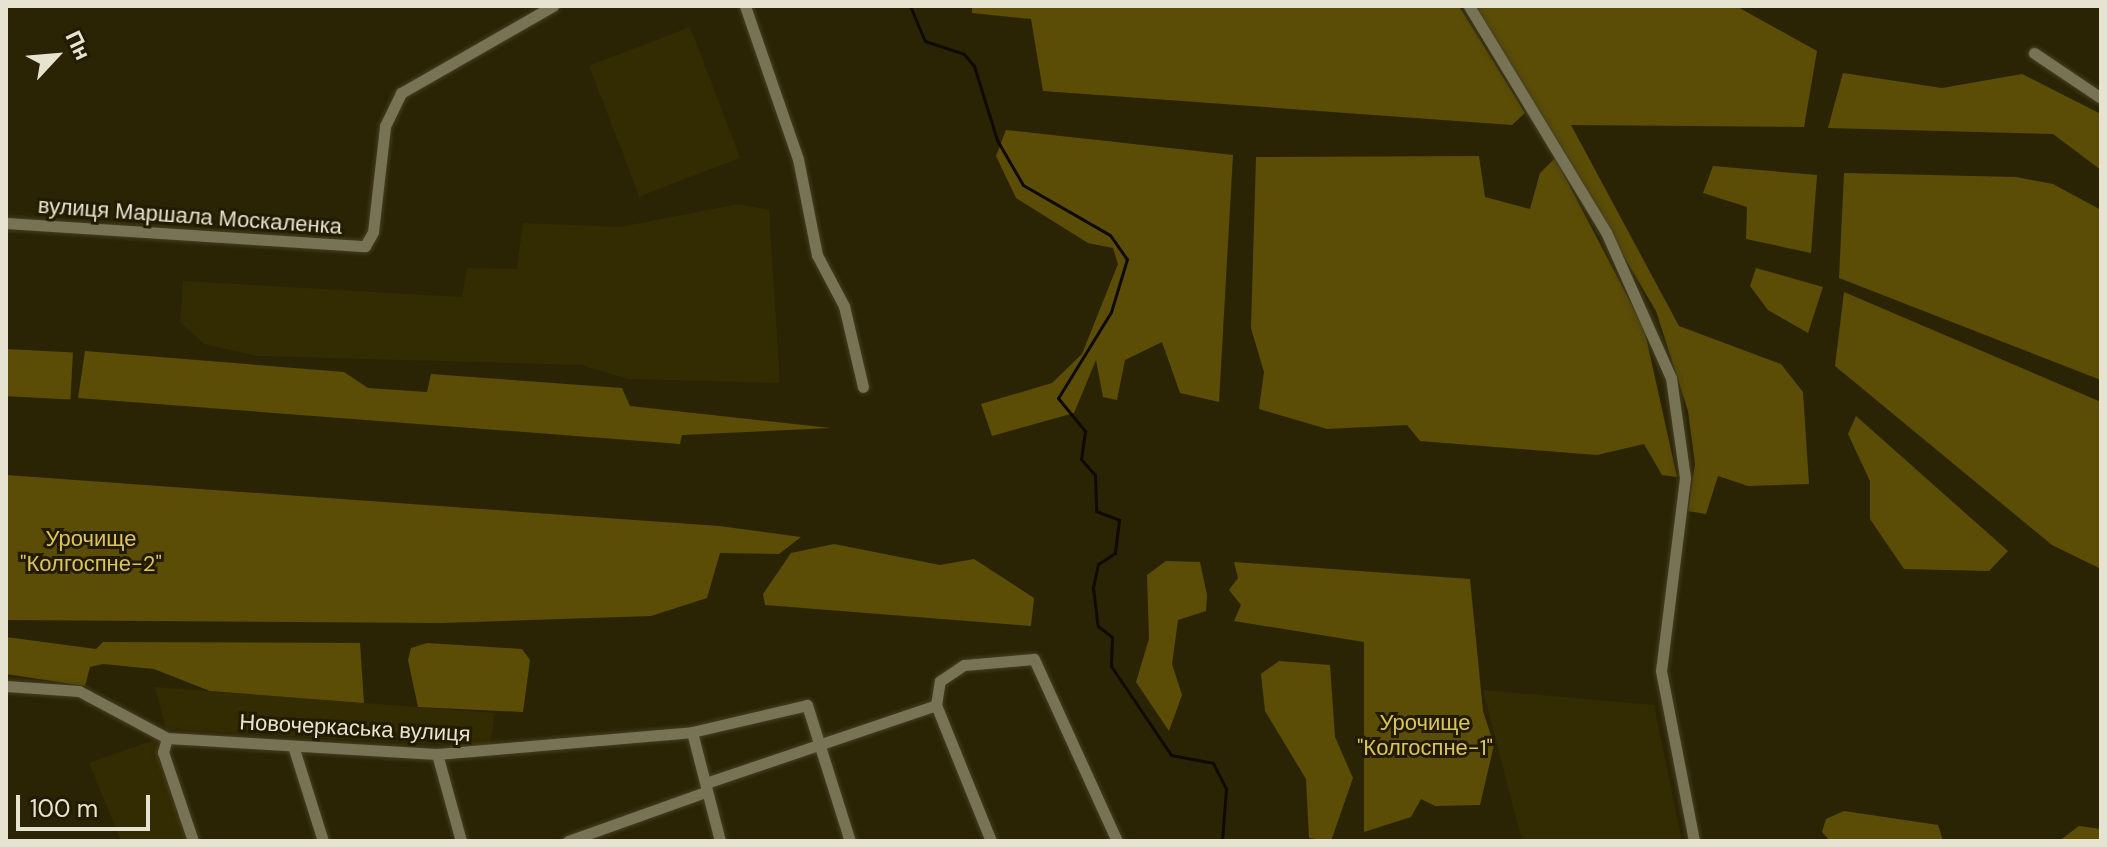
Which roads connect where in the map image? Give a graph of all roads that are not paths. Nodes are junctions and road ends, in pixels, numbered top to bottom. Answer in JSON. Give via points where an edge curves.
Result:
{"nodes":[{"id":1,"x":553,"y":6,"type":"edge"},
{"id":2,"x":745,"y":6,"type":"edge"},
{"id":3,"x":1469,"y":6,"type":"edge"},
{"id":4,"x":2034,"y":53,"type":"dead end"},
{"id":5,"x":2101,"y":98,"type":"edge"},
{"id":6,"x":6,"y":223,"type":"edge"},
{"id":7,"x":863,"y":387,"type":"dead end"},
{"id":8,"x":6,"y":686,"type":"edge"},
{"id":9,"x":936,"y":705,"type":"junction"},
{"id":10,"x":692,"y":732,"type":"junction"},
{"id":11,"x":167,"y":738,"type":"junction"},
{"id":12,"x":818,"y":747,"type":"junction"},
{"id":13,"x":294,"y":749,"type":"junction"},
{"id":14,"x":437,"y":754,"type":"junction"},
{"id":15,"x":705,"y":788,"type":"junction"},
{"id":16,"x":601,"y":836,"type":"edge"},
{"id":17,"x":193,"y":841,"type":"edge"},
{"id":18,"x":323,"y":841,"type":"edge"},
{"id":19,"x":461,"y":841,"type":"edge"},
{"id":20,"x":568,"y":841,"type":"edge"},
{"id":21,"x":720,"y":841,"type":"edge"},
{"id":22,"x":850,"y":841,"type":"edge"},
{"id":23,"x":991,"y":841,"type":"edge"},
{"id":24,"x":1117,"y":841,"type":"edge"},
{"id":25,"x":1694,"y":841,"type":"edge"}],
"edges":[{"from":1,"to":6,"type":"street","name":"вулиця Маршала Москаленка","via":[[401,93],[385,126],[370,241],[340,247]]},
{"from":2,"to":7,"type":"street","via":[[798,159],[817,255],[844,306]]},
{"from":3,"to":25,"type":"street","via":[[1606,232],[1671,378],[1685,478],[1661,671]]},
{"from":4,"to":5,"type":"street"},
{"from":8,"to":11,"type":"street","name":"Новочеркаська вулиця","via":[[79,691]]},
{"from":9,"to":12,"type":"street"},
{"from":9,"to":23,"type":"street"},
{"from":9,"to":24,"type":"street","via":[[940,681],[964,665],[1034,659]]},
{"from":10,"to":12,"type":"street","name":"Новочеркаська вулиця","via":[[807,705]]},
{"from":10,"to":14,"type":"street","name":"Новочеркаська вулиця"},
{"from":10,"to":15,"type":"street"},
{"from":11,"to":13,"type":"street","name":"Новочеркаська вулиця"},
{"from":11,"to":17,"type":"street","via":[[163,752]]},
{"from":12,"to":15,"type":"street"},
{"from":12,"to":22,"type":"street"},
{"from":13,"to":14,"type":"street","name":"Новочеркаська вулиця"},
{"from":13,"to":18,"type":"street"},
{"from":14,"to":19,"type":"street"},
{"from":15,"to":16,"type":"street"},
{"from":15,"to":21,"type":"street"},
{"from":16,"to":20,"type":"street"}]}
